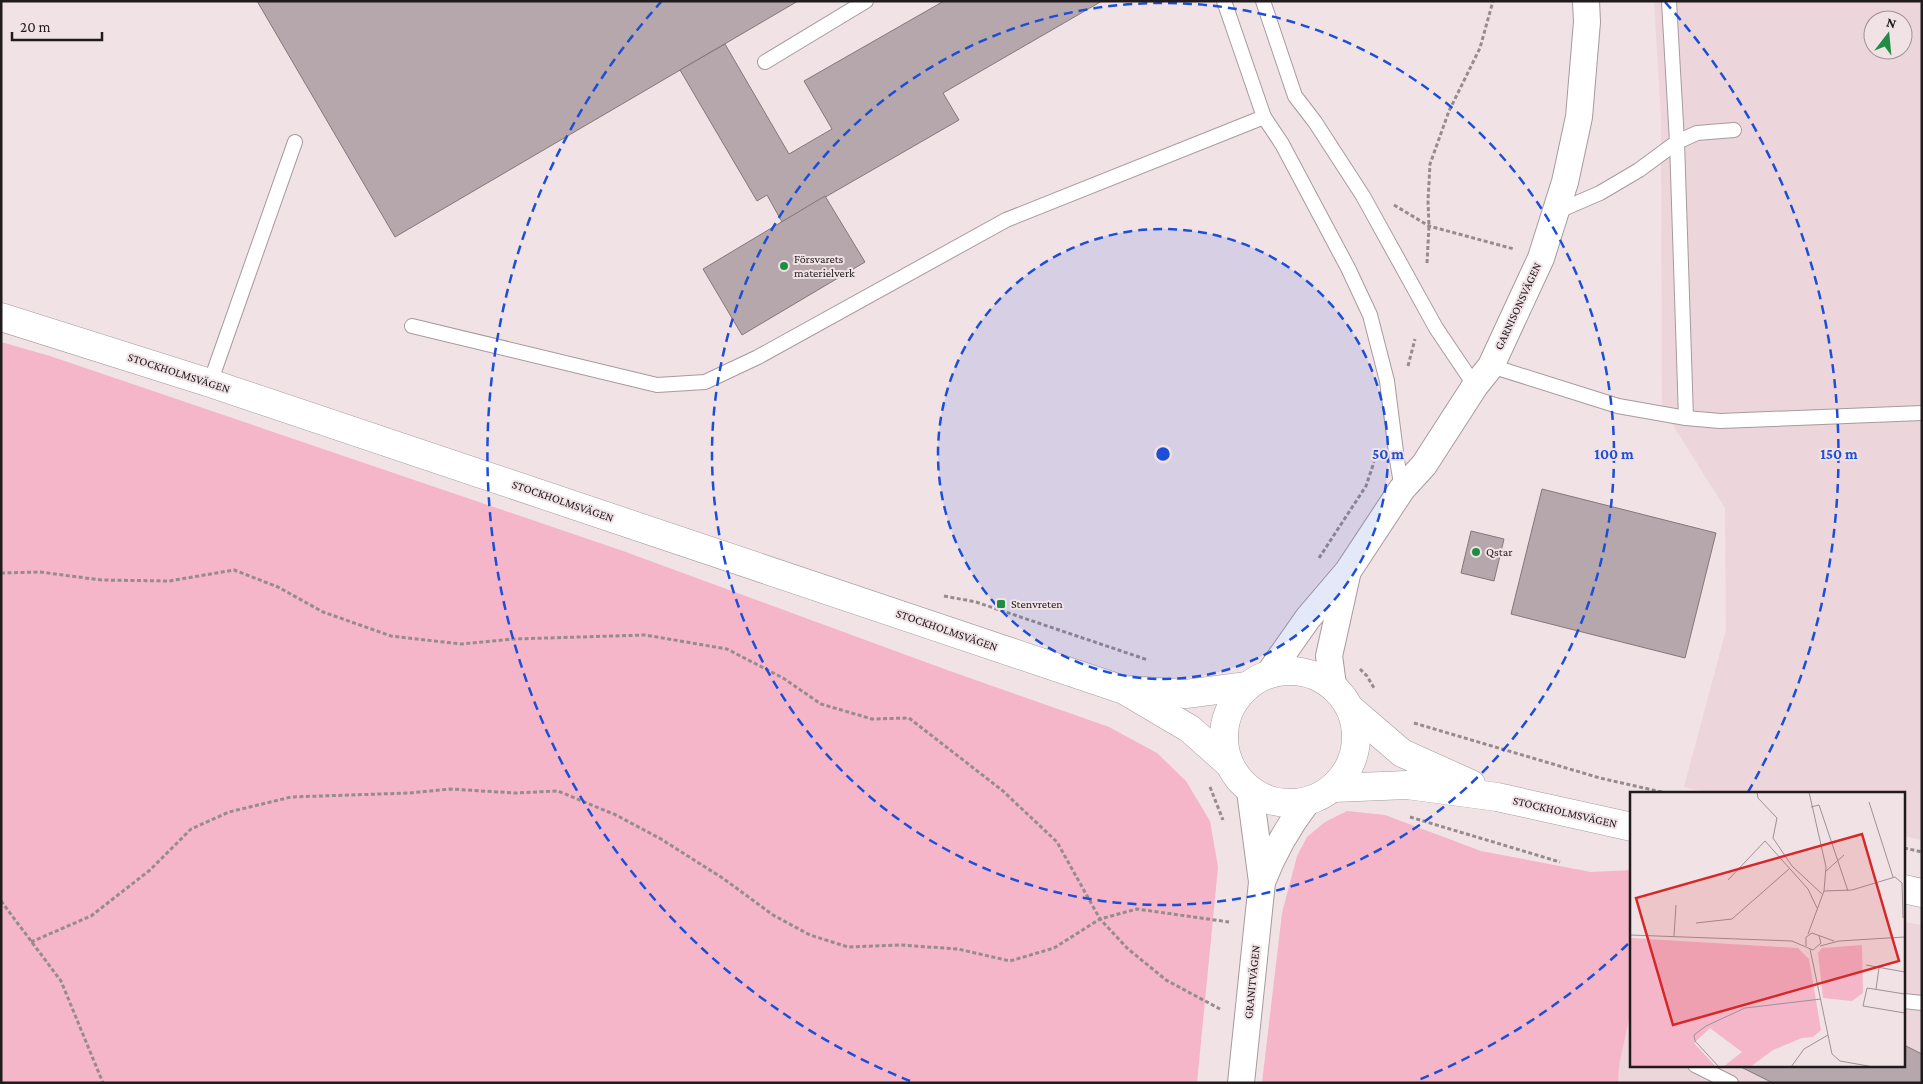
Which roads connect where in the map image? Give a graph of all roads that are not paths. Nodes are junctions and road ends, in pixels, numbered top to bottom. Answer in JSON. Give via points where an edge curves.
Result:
{"nodes":[{"id":1,"x":866,"y":1,"type":"edge"},
{"id":2,"x":1224,"y":1,"type":"edge"},
{"id":3,"x":1263,"y":1,"type":"edge"},
{"id":4,"x":1586,"y":1,"type":"edge"},
{"id":5,"x":1669,"y":1,"type":"edge"},
{"id":6,"x":765,"y":62,"type":"dead end"},
{"id":7,"x":1264,"y":117,"type":"junction"},
{"id":8,"x":1734,"y":130,"type":"dead end"},
{"id":9,"x":295,"y":142,"type":"dead end"},
{"id":10,"x":1678,"y":142,"type":"junction"},
{"id":11,"x":1556,"y":212,"type":"junction"},
{"id":12,"x":1,"y":317,"type":"edge"},
{"id":13,"x":412,"y":326,"type":"dead end"},
{"id":14,"x":1483,"y":376,"type":"junction"},
{"id":15,"x":210,"y":382,"type":"junction"},
{"id":16,"x":1922,"y":414,"type":"edge"},
{"id":17,"x":1686,"y":418,"type":"junction"},
{"id":18,"x":1402,"y":490,"type":"junction"},
{"id":19,"x":1348,"y":571,"type":"junction"},
{"id":20,"x":1258,"y":679,"type":"junction"},
{"id":21,"x":1333,"y":685,"type":"junction"},
{"id":22,"x":1124,"y":690,"type":"junction"},
{"id":23,"x":1352,"y":710,"type":"junction"},
{"id":24,"x":1227,"y":762,"type":"junction"},
{"id":25,"x":1334,"y":788,"type":"junction"},
{"id":26,"x":1250,"y":791,"type":"junction"},
{"id":27,"x":1497,"y":796,"type":"junction"},
{"id":28,"x":1308,"y":802,"type":"junction"},
{"id":29,"x":1630,"y":827,"type":"edge"},
{"id":30,"x":1262,"y":882,"type":"junction"},
{"id":31,"x":1906,"y":889,"type":"edge"},
{"id":32,"x":1922,"y":893,"type":"edge"},
{"id":33,"x":1906,"y":1001,"type":"edge"},
{"id":34,"x":1922,"y":1003,"type":"edge"},
{"id":35,"x":1698,"y":1066,"type":"edge"},
{"id":36,"x":1241,"y":1083,"type":"edge"},
{"id":37,"x":1731,"y":1083,"type":"edge"}],
"edges":[{"from":1,"to":6,"type":"lane"},
{"from":2,"to":7,"type":"lane"},
{"from":3,"to":14,"type":"lane","via":[[1295,96],[1363,196],[1436,328]]},
{"from":4,"to":11,"type":"street","name":"GARNISONSVÄGEN","via":[[1579,116]]},
{"from":5,"to":10,"type":"lane"},
{"from":7,"to":13,"type":"lane","via":[[1006,220],[758,357],[705,382],[657,386]]},
{"from":7,"to":18,"type":"lane","via":[[1334,241],[1370,315],[1387,381]]},
{"from":8,"to":10,"type":"lane","via":[[1697,133]]},
{"from":9,"to":15,"type":"lane"},
{"from":10,"to":11,"type":"lane","via":[[1600,193]]},
{"from":10,"to":17,"type":"lane"},
{"from":11,"to":14,"type":"street","name":"GARNISONSVÄGEN","via":[[1541,258]]},
{"from":12,"to":15,"type":"main road","name":"STOCKHOLMSVÄGEN"},
{"from":14,"to":17,"type":"lane"},
{"from":14,"to":18,"type":"street","name":"GARNISONSVÄGEN","via":[[1424,465]]},
{"from":15,"to":22,"type":"main road","name":"STOCKHOLMSVÄGEN"},
{"from":16,"to":17,"type":"lane","via":[[1720,421]]},
{"from":18,"to":19,"type":"street","name":"GARNISONSVÄGEN"},
{"from":19,"to":20,"type":"street","name":"GARNISONSVÄGEN"},
{"from":19,"to":21,"type":"street","name":"GARNISONSVÄGEN","via":[[1329,656]]},
{"from":20,"to":21,"type":"main road","via":[[1306,672]]},
{"from":20,"to":22,"type":"main road","name":"STOCKHOLMSVÄGEN","via":[[1186,694]]},
{"from":20,"to":24,"type":"main road","via":[[1230,707],[1223,734]]},
{"from":21,"to":23,"type":"main road"},
{"from":22,"to":24,"type":"main road","name":"STOCKHOLMSVÄGEN","via":[[1190,729]]},
{"from":23,"to":25,"type":"main road","via":[[1357,731],[1356,752],[1348,772]]},
{"from":23,"to":27,"type":"main road","name":"STOCKHOLMSVÄGEN","via":[[1402,753]]},
{"from":24,"to":26,"type":"main road"},
{"from":25,"to":27,"type":"main road","name":"STOCKHOLMSVÄGEN","via":[[1407,785]]},
{"from":25,"to":28,"type":"main road"},
{"from":26,"to":28,"type":"main road","via":[[1278,804]]},
{"from":26,"to":30,"type":"street","name":"GRANITVÄGEN"},
{"from":27,"to":29,"type":"main road","name":"STOCKHOLMSVÄGEN"},
{"from":28,"to":30,"type":"street","name":"GRANITVÄGEN","via":[[1274,851]]},
{"from":30,"to":36,"type":"street","name":"GRANITVÄGEN"},
{"from":31,"to":32,"type":"main road"},
{"from":33,"to":34,"type":"lane"},
{"from":35,"to":37,"type":"lane"}]}
